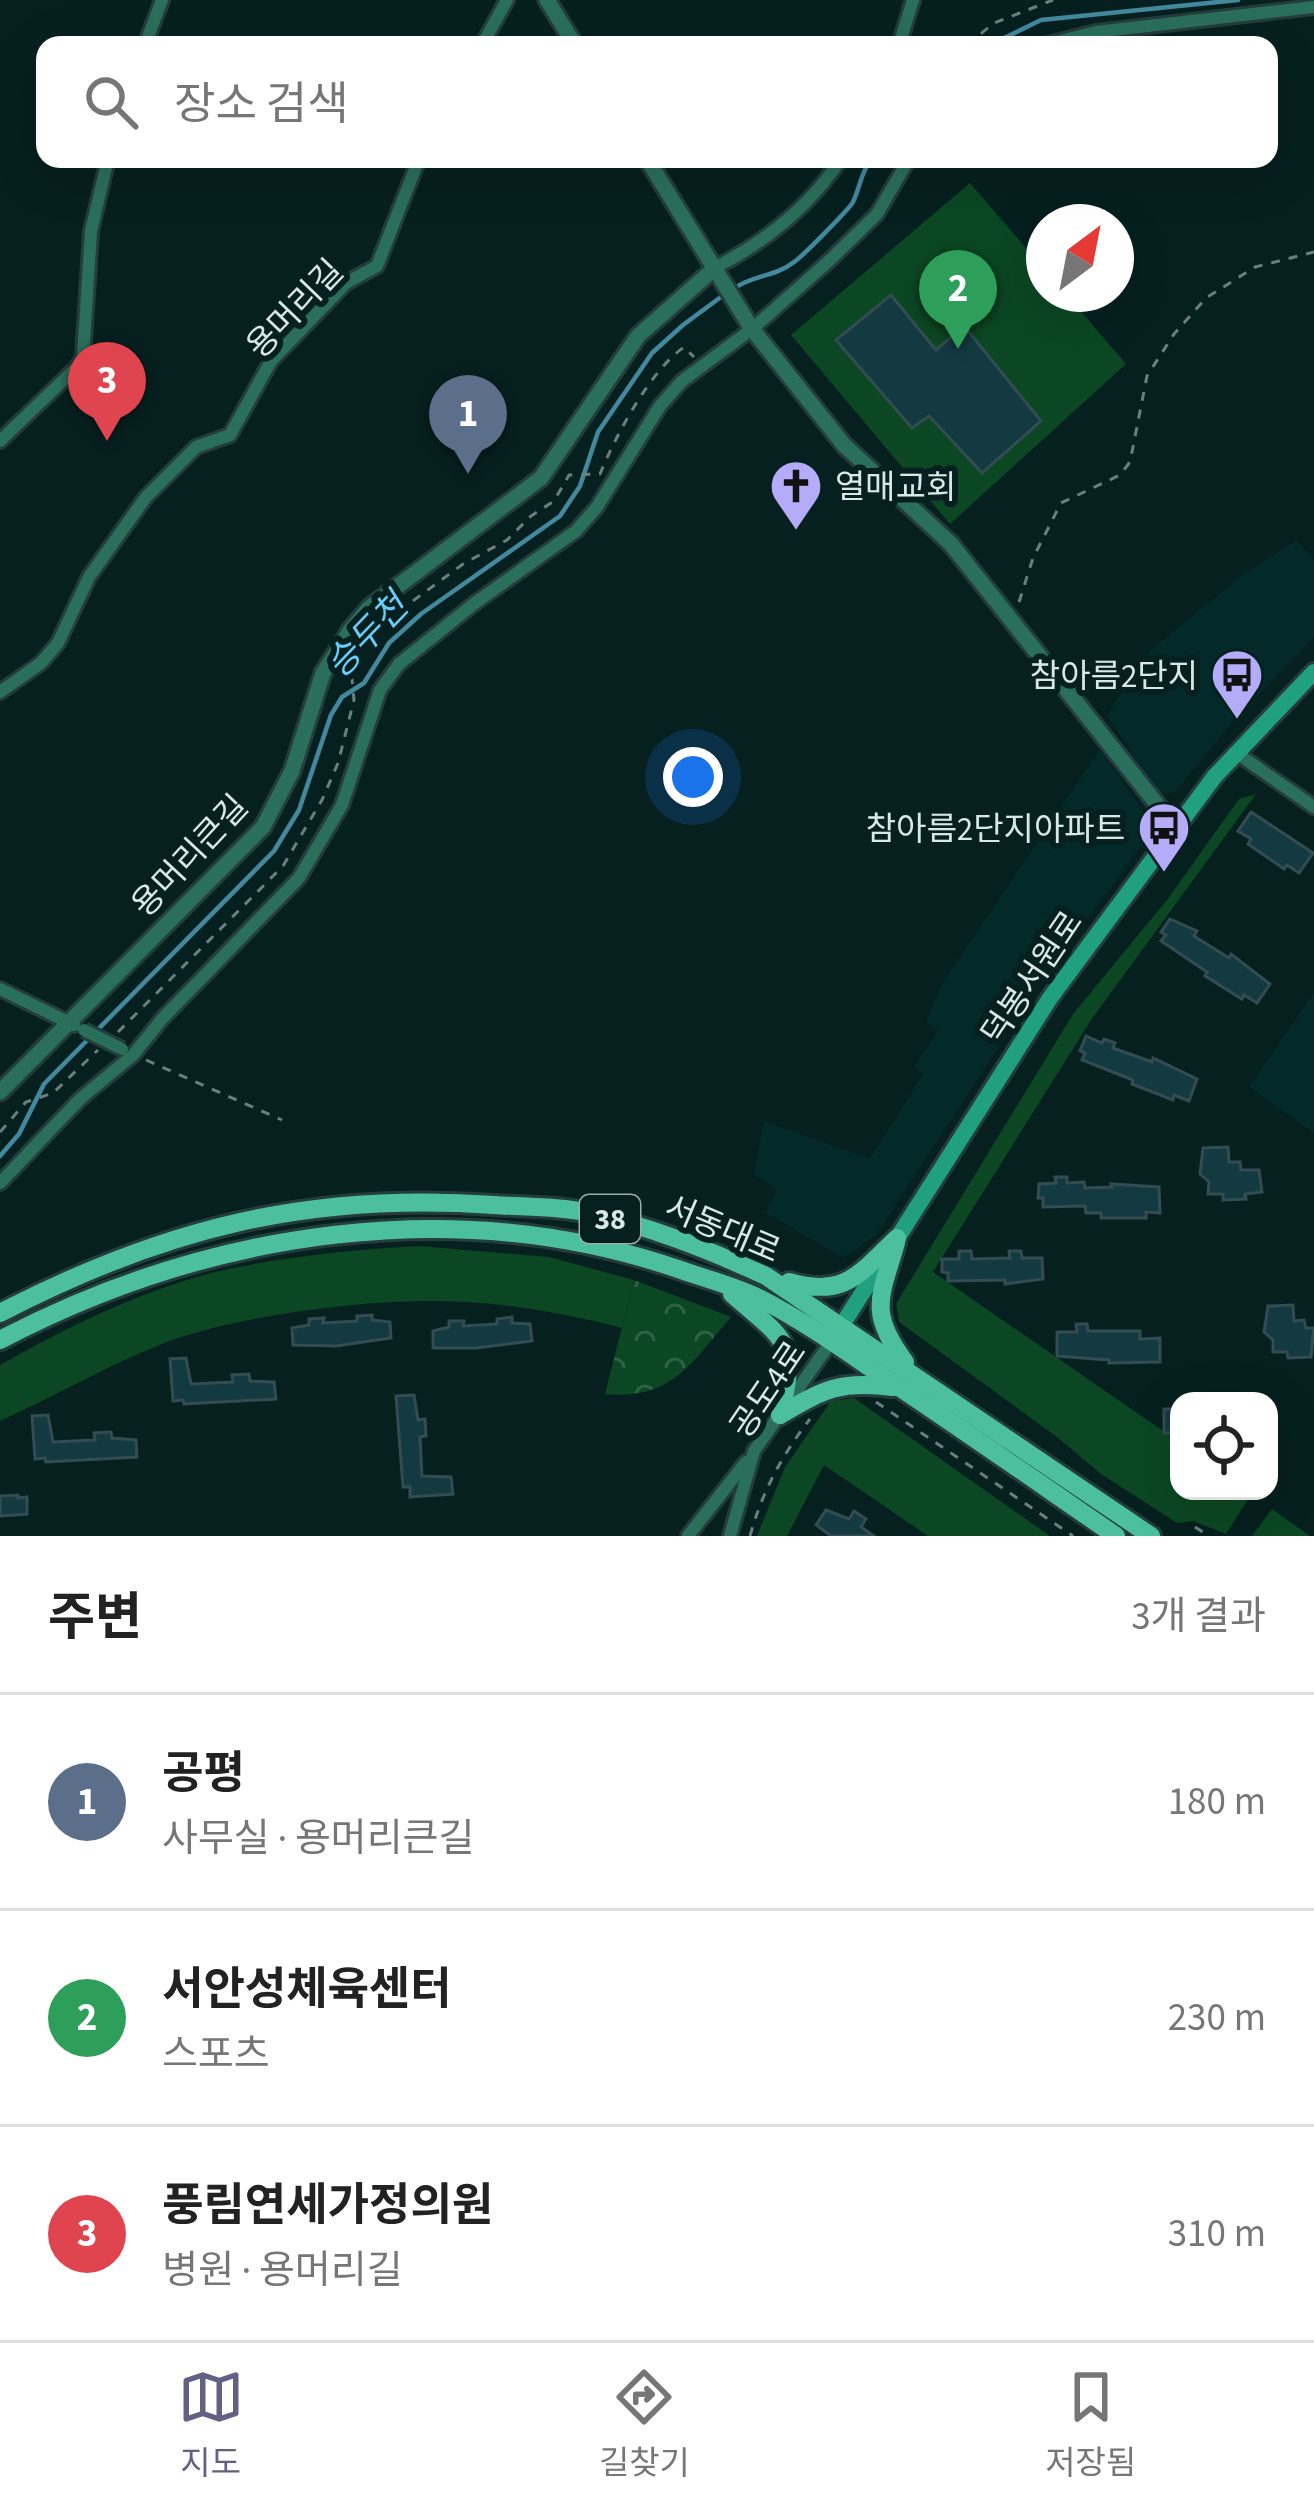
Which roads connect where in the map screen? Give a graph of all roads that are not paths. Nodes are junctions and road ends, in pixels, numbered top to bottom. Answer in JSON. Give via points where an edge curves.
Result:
{"nodes":[{"id":1,"x":162,"y":0,"type":"edge"},
{"id":2,"x":507,"y":0,"type":"edge"},
{"id":3,"x":547,"y":0,"type":"edge"},
{"id":4,"x":913,"y":0,"type":"edge"},
{"id":5,"x":1314,"y":7,"type":"edge"},
{"id":6,"x":148,"y":36,"type":"edge"},
{"id":7,"x":487,"y":36,"type":"edge"},
{"id":8,"x":569,"y":36,"type":"edge"},
{"id":9,"x":901,"y":36,"type":"edge"},
{"id":10,"x":1080,"y":36,"type":"edge"},
{"id":11,"x":106,"y":168,"type":"edge"},
{"id":12,"x":415,"y":168,"type":"edge"},
{"id":13,"x":653,"y":168,"type":"edge"},
{"id":14,"x":835,"y":168,"type":"edge"},
{"id":15,"x":905,"y":168,"type":"edge"},
{"id":16,"x":719,"y":275,"type":"junction"},
{"id":17,"x":749,"y":325,"type":"junction"},
{"id":18,"x":0,"y":441,"type":"edge"},
{"id":19,"x":1314,"y":672,"type":"edge"},
{"id":20,"x":0,"y":692,"type":"edge"},
{"id":21,"x":1235,"y":752,"type":"junction"},
{"id":22,"x":1314,"y":807,"type":"edge"},
{"id":23,"x":1175,"y":827,"type":"junction"},
{"id":24,"x":0,"y":989,"type":"edge"},
{"id":25,"x":77,"y":1026,"type":"junction"},
{"id":26,"x":127,"y":1052,"type":"junction"},
{"id":27,"x":0,"y":1092,"type":"edge"},
{"id":28,"x":0,"y":1183,"type":"edge"},
{"id":29,"x":897,"y":1238,"type":"junction"},
{"id":30,"x":766,"y":1276,"type":"junction"},
{"id":31,"x":720,"y":1283,"type":"junction"},
{"id":32,"x":0,"y":1313,"type":"edge"},
{"id":33,"x":843,"y":1324,"type":"junction"},
{"id":34,"x":0,"y":1340,"type":"edge"},
{"id":35,"x":832,"y":1342,"type":"junction"},
{"id":36,"x":908,"y":1381,"type":"junction"},
{"id":37,"x":780,"y":1414,"type":"junction"},
{"id":38,"x":754,"y":1451,"type":"junction"},
{"id":39,"x":688,"y":1536,"type":"edge"},
{"id":40,"x":730,"y":1536,"type":"edge"},
{"id":41,"x":1116,"y":1536,"type":"edge"},
{"id":42,"x":1151,"y":1536,"type":"edge"}],
"edges":[{"from":1,"to":6,"type":"street"},
{"from":2,"to":7,"type":"street"},
{"from":3,"to":8,"type":"street"},
{"from":4,"to":9,"type":"street"},
{"from":5,"to":10,"type":"street"},
{"from":11,"to":18,"type":"street","via":[[91,232],[83,357]]},
{"from":12,"to":20,"type":"street","name":"용머리길","via":[[377,266],[346,283],[271,362],[230,435],[196,447],[146,497],[89,577],[58,643]]},
{"from":13,"to":16,"type":"street"},
{"from":14,"to":16,"type":"street","via":[[819,193]]},
{"from":15,"to":17,"type":"street","via":[[877,214]]},
{"from":16,"to":17,"type":"street"},
{"from":16,"to":25,"type":"street","name":"용머리큰길","via":[[638,336],[541,478],[351,629],[323,673],[292,771],[262,827]]},
{"from":17,"to":23,"type":"street","via":[[844,445],[951,544]]},
{"from":17,"to":26,"type":"street","via":[[660,406],[576,531],[399,664],[380,690],[342,805],[299,878]]},
{"from":19,"to":21,"type":"main road","name":"덕봉서원로"},
{"from":21,"to":22,"type":"street"},
{"from":21,"to":23,"type":"main road","name":"덕봉서원로"},
{"from":23,"to":29,"type":"main road","name":"덕봉서원로","via":[[1050,998]]},
{"from":24,"to":25,"type":"street"},
{"from":25,"to":26,"type":"street","bridge":true},
{"from":25,"to":27,"type":"street","name":"용머리큰길"},
{"from":26,"to":28,"type":"street"},
{"from":29,"to":30,"type":"main road","via":[[834,1288]]},
{"from":29,"to":33,"type":"main road","name":"덕봉서원로"},
{"from":29,"to":36,"type":"main road","via":[[880,1318]]},
{"from":30,"to":32,"type":"main road","name":"서동대로","number":"38","via":[[702,1246],[580,1211],[381,1202],[285,1210],[198,1230]]},
{"from":30,"to":33,"type":"main road","name":"서동대로","number":"38"},
{"from":31,"to":34,"type":"main road","name":"서동대로","number":"38","via":[[566,1238],[363,1232],[176,1266]]},
{"from":31,"to":35,"type":"main road","name":"서동대로","number":"38"},
{"from":31,"to":37,"type":"main road","via":[[788,1348]]},
{"from":33,"to":35,"type":"main road","name":"덕봉서원로"},
{"from":33,"to":36,"type":"main road","name":"서동대로","number":"38"},
{"from":35,"to":36,"type":"main road","name":"서동대로","number":"38"},
{"from":35,"to":37,"type":"street","name":"공도4로"},
{"from":36,"to":37,"type":"main road","via":[[835,1385]]},
{"from":36,"to":41,"type":"main road","name":"서동대로","number":"38"},
{"from":36,"to":42,"type":"main road","name":"서동대로","number":"38"},
{"from":37,"to":38,"type":"street","name":"공도4로"},
{"from":38,"to":39,"type":"street"},
{"from":38,"to":40,"type":"street","name":"공도4로"}]}
